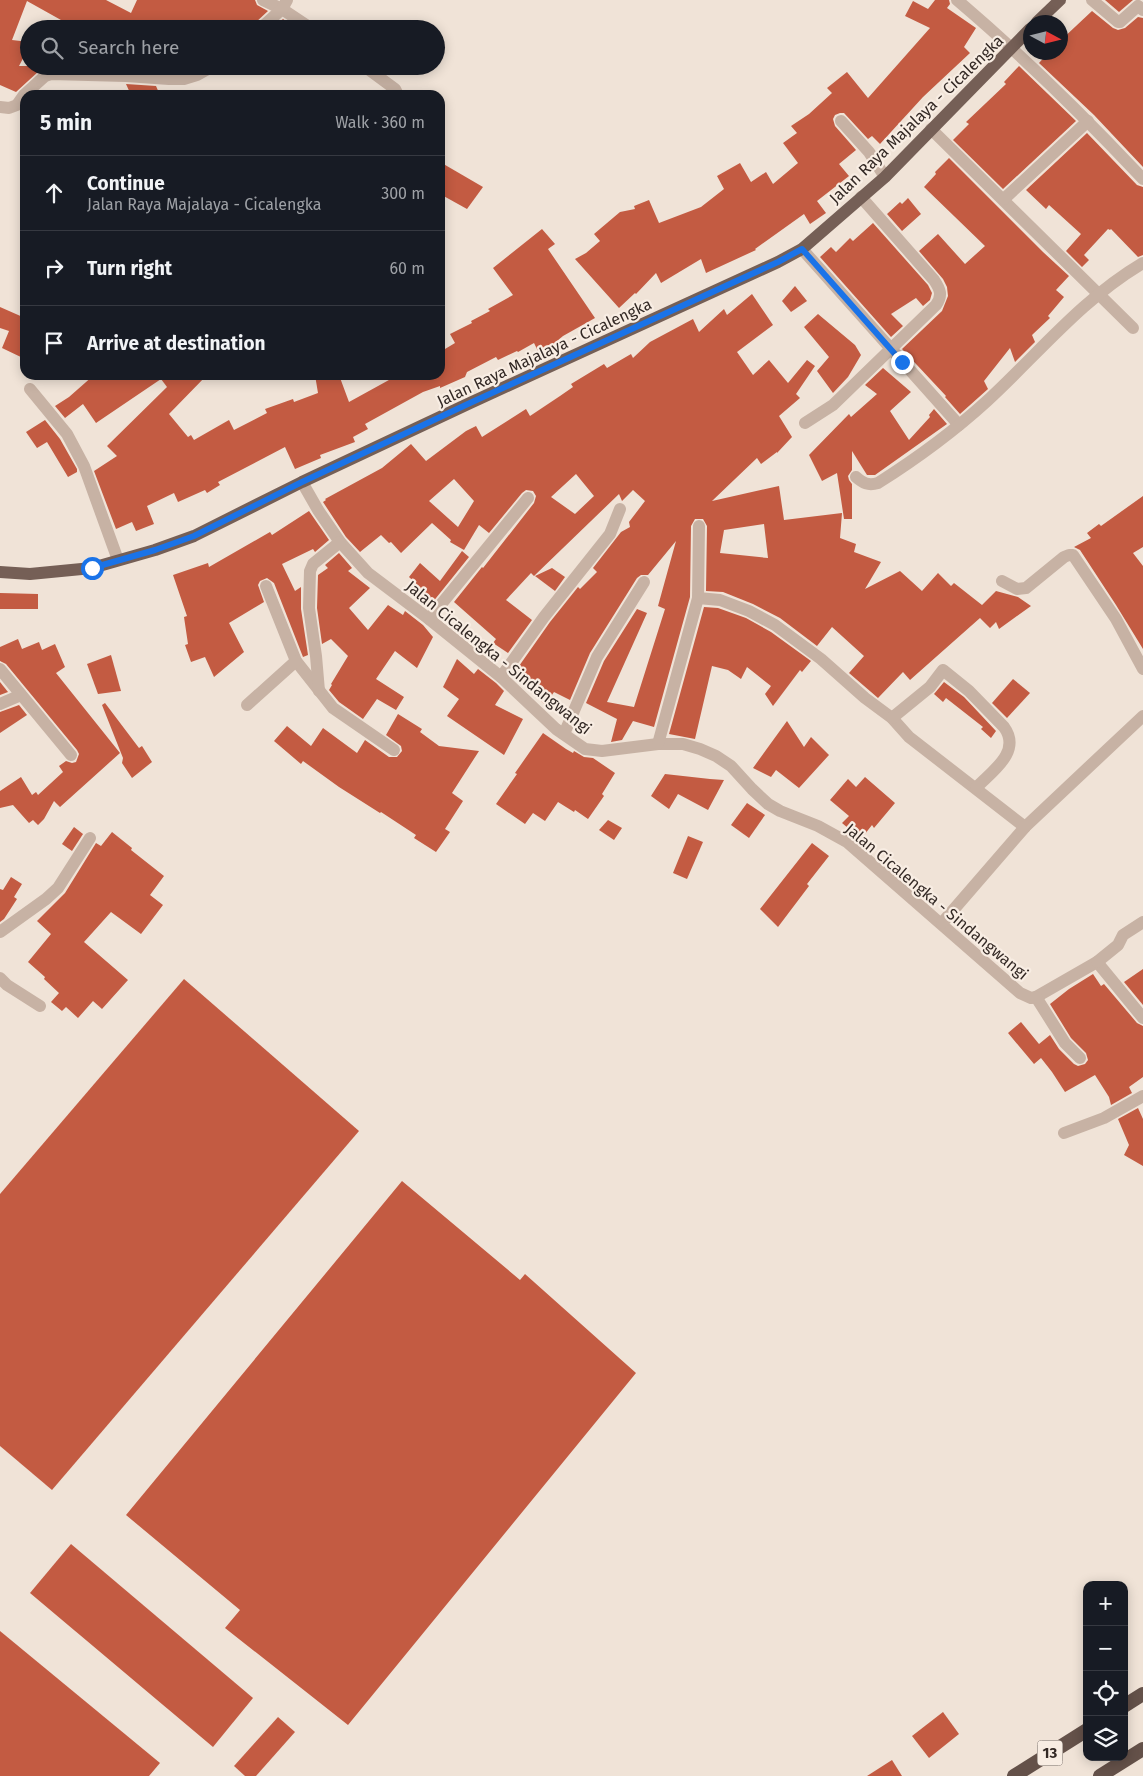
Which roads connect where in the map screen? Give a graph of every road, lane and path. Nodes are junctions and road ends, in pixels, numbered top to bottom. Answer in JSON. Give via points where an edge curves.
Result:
{"nodes":[{"id":1,"x":263,"y":0,"type":"edge"},
{"id":2,"x":957,"y":0,"type":"edge"},
{"id":3,"x":1060,"y":0,"type":"edge"},
{"id":4,"x":1092,"y":0,"type":"edge"},
{"id":5,"x":284,"y":5,"type":"edge"},
{"id":6,"x":1143,"y":10,"type":"edge"},
{"id":7,"x":1044,"y":15,"type":"edge"},
{"id":8,"x":269,"y":20,"type":"edge"},
{"id":9,"x":302,"y":20,"type":"edge"},
{"id":10,"x":1023,"y":36,"type":"edge"},
{"id":11,"x":1012,"y":48,"type":"junction"},
{"id":12,"x":48,"y":75,"type":"edge"},
{"id":13,"x":88,"y":75,"type":"edge"},
{"id":14,"x":197,"y":75,"type":"edge"},
{"id":15,"x":377,"y":75,"type":"edge"},
{"id":16,"x":30,"y":90,"type":"edge"},
{"id":17,"x":396,"y":90,"type":"edge"},
{"id":18,"x":20,"y":101,"type":"edge"},
{"id":19,"x":0,"y":107,"type":"edge"},
{"id":20,"x":841,"y":120,"type":"dead end"},
{"id":21,"x":1088,"y":121,"type":"junction"},
{"id":22,"x":931,"y":129,"type":"junction"},
{"id":23,"x":885,"y":176,"type":"junction"},
{"id":24,"x":1143,"y":179,"type":"edge"},
{"id":25,"x":862,"y":197,"type":"junction"},
{"id":26,"x":1004,"y":199,"type":"junction"},
{"id":27,"x":802,"y":249,"type":"junction"},
{"id":28,"x":1143,"y":263,"type":"edge"},
{"id":29,"x":1099,"y":294,"type":"junction"},
{"id":30,"x":1133,"y":328,"type":"dead end"},
{"id":31,"x":892,"y":349,"type":"junction"},
{"id":32,"x":30,"y":389,"type":"dead end"},
{"id":33,"x":805,"y":423,"type":"dead end"},
{"id":34,"x":959,"y":425,"type":"junction"},
{"id":35,"x":856,"y":477,"type":"dead end"},
{"id":36,"x":302,"y":482,"type":"junction"},
{"id":37,"x":528,"y":498,"type":"dead end"},
{"id":38,"x":620,"y":509,"type":"dead end"},
{"id":39,"x":699,"y":526,"type":"dead end"},
{"id":40,"x":340,"y":542,"type":"junction"},
{"id":41,"x":118,"y":560,"type":"junction"},
{"id":42,"x":0,"y":572,"type":"edge"},
{"id":43,"x":1002,"y":581,"type":"dead end"},
{"id":44,"x":644,"y":582,"type":"dead end"},
{"id":45,"x":266,"y":586,"type":"dead end"},
{"id":46,"x":698,"y":598,"type":"junction"},
{"id":47,"x":429,"y":619,"type":"junction"},
{"id":48,"x":296,"y":662,"type":"junction"},
{"id":49,"x":0,"y":669,"type":"edge"},
{"id":50,"x":1143,"y":669,"type":"edge"},
{"id":51,"x":501,"y":677,"type":"junction"},
{"id":52,"x":319,"y":691,"type":"junction"},
{"id":53,"x":21,"y":696,"type":"junction"},
{"id":54,"x":0,"y":704,"type":"edge"},
{"id":55,"x":247,"y":705,"type":"dead end"},
{"id":56,"x":1143,"y":716,"type":"edge"},
{"id":57,"x":892,"y":718,"type":"junction"},
{"id":58,"x":564,"y":734,"type":"junction"},
{"id":59,"x":658,"y":744,"type":"junction"},
{"id":60,"x":394,"y":750,"type":"dead end"},
{"id":61,"x":70,"y":755,"type":"dead end"},
{"id":62,"x":976,"y":788,"type":"junction"},
{"id":63,"x":1025,"y":826,"type":"junction"},
{"id":64,"x":90,"y":838,"type":"dead end"},
{"id":65,"x":1143,"y":922,"type":"edge"},
{"id":66,"x":942,"y":923,"type":"junction"},
{"id":67,"x":0,"y":932,"type":"edge"},
{"id":68,"x":1097,"y":962,"type":"junction"},
{"id":69,"x":0,"y":978,"type":"edge"},
{"id":70,"x":1036,"y":997,"type":"junction"},
{"id":71,"x":40,"y":1006,"type":"dead end"},
{"id":72,"x":1143,"y":1018,"type":"edge"},
{"id":73,"x":1080,"y":1058,"type":"dead end"},
{"id":74,"x":1143,"y":1096,"type":"edge"},
{"id":75,"x":1064,"y":1133,"type":"dead end"},
{"id":76,"x":1143,"y":1694,"type":"edge"},
{"id":77,"x":1128,"y":1703,"type":"edge"},
{"id":78,"x":1083,"y":1733,"type":"edge"},
{"id":79,"x":1143,"y":1749,"type":"edge"},
{"id":80,"x":1014,"y":1776,"type":"edge"},
{"id":81,"x":1100,"y":1776,"type":"edge"}],
"edges":[{"from":1,"to":5,"type":"street"},
{"from":2,"to":11,"type":"street"},
{"from":3,"to":7,"type":"main road"},
{"from":4,"to":6,"type":"street","via":[[1118,22],[1138,6]]},
{"from":5,"to":8,"type":"street"},
{"from":5,"to":9,"type":"street"},
{"from":10,"to":11,"type":"main road","name":"Jalan Raya Majalaya - Cicalengka"},
{"from":11,"to":21,"type":"street"},
{"from":11,"to":22,"type":"main road","name":"Jalan Raya Majalaya - Cicalengka"},
{"from":12,"to":16,"type":"street"},
{"from":13,"to":14,"type":"street","via":[[169,79]]},
{"from":15,"to":17,"type":"street"},
{"from":18,"to":19,"type":"street","via":[[17,106]]},
{"from":20,"to":23,"type":"street"},
{"from":21,"to":24,"type":"street"},
{"from":21,"to":26,"type":"street"},
{"from":22,"to":23,"type":"main road","name":"Jalan Raya Majalaya - Cicalengka"},
{"from":22,"to":26,"type":"street"},
{"from":23,"to":25,"type":"main road","name":"Jalan Raya Majalaya - Cicalengka"},
{"from":25,"to":27,"type":"main road","name":"Jalan Raya Majalaya - Cicalengka"},
{"from":25,"to":31,"type":"street","via":[[934,280],[941,294],[936,305]]},
{"from":26,"to":29,"type":"street"},
{"from":27,"to":31,"type":"street"},
{"from":27,"to":36,"type":"main road","name":"Jalan Raya Majalaya - Cicalengka"},
{"from":28,"to":29,"type":"street"},
{"from":29,"to":30,"type":"street"},
{"from":29,"to":34,"type":"street"},
{"from":31,"to":33,"type":"street","via":[[833,405]]},
{"from":31,"to":34,"type":"street"},
{"from":32,"to":41,"type":"street","via":[[67,434],[84,466]]},
{"from":34,"to":35,"type":"street","via":[[878,484],[864,483]]},
{"from":36,"to":40,"type":"street","name":"Jalan Cicalengka - Sindangwangi"},
{"from":36,"to":41,"type":"main road","name":"Jalan Raya Majalaya - Cicalengka","via":[[194,536]]},
{"from":37,"to":47,"type":"street"},
{"from":38,"to":51,"type":"street","via":[[610,534]]},
{"from":39,"to":46,"type":"street"},
{"from":40,"to":47,"type":"street","name":"Jalan Cicalengka - Sindangwangi","via":[[368,572]]},
{"from":40,"to":52,"type":"street","via":[[313,564],[310,571],[309,608]]},
{"from":41,"to":42,"type":"main road","name":"Jalan Raya Majalaya - Cicalengka","via":[[67,572]]},
{"from":43,"to":50,"type":"street","via":[[1017,589],[1026,588],[1064,557],[1072,555],[1116,618]]},
{"from":44,"to":58,"type":"street","via":[[597,657]]},
{"from":45,"to":48,"type":"street"},
{"from":46,"to":57,"type":"street","via":[[720,600],[775,625]]},
{"from":46,"to":59,"type":"street"},
{"from":47,"to":51,"type":"street","name":"Jalan Cicalengka - Sindangwangi"},
{"from":48,"to":52,"type":"street"},
{"from":48,"to":55,"type":"street"},
{"from":49,"to":53,"type":"street"},
{"from":51,"to":58,"type":"street","name":"Jalan Cicalengka - Sindangwangi"},
{"from":52,"to":60,"type":"street","via":[[333,708]]},
{"from":53,"to":54,"type":"street"},
{"from":53,"to":61,"type":"street"},
{"from":56,"to":63,"type":"street"},
{"from":57,"to":62,"type":"street","via":[[909,737]]},
{"from":57,"to":62,"type":"street","via":[[930,687],[943,670],[969,691],[1004,727],[1009,739],[1007,755]]},
{"from":58,"to":59,"type":"street","name":"Jalan Cicalengka - Sindangwangi","via":[[592,751]]},
{"from":59,"to":66,"type":"street","name":"Jalan Cicalengka - Sindangwangi","via":[[683,744],[716,756],[731,766],[768,804],[847,842]]},
{"from":62,"to":63,"type":"street"},
{"from":63,"to":66,"type":"street"},
{"from":64,"to":67,"type":"street","via":[[58,888]]},
{"from":65,"to":68,"type":"street","name":"Jalan Cicalengka - Sindangwangi","via":[[1123,935],[1118,945]]},
{"from":66,"to":70,"type":"street","name":"Jalan Cicalengka - Sindangwangi","via":[[1020,993]]},
{"from":68,"to":70,"type":"street","name":"Jalan Cicalengka - Sindangwangi"},
{"from":68,"to":72,"type":"street"},
{"from":69,"to":71,"type":"street"},
{"from":70,"to":73,"type":"street","via":[[1065,1042]]},
{"from":74,"to":75,"type":"street","via":[[1104,1118]]},
{"from":76,"to":77,"type":"highway"},
{"from":78,"to":80,"type":"highway","number":"13"},
{"from":79,"to":81,"type":"highway"}]}
